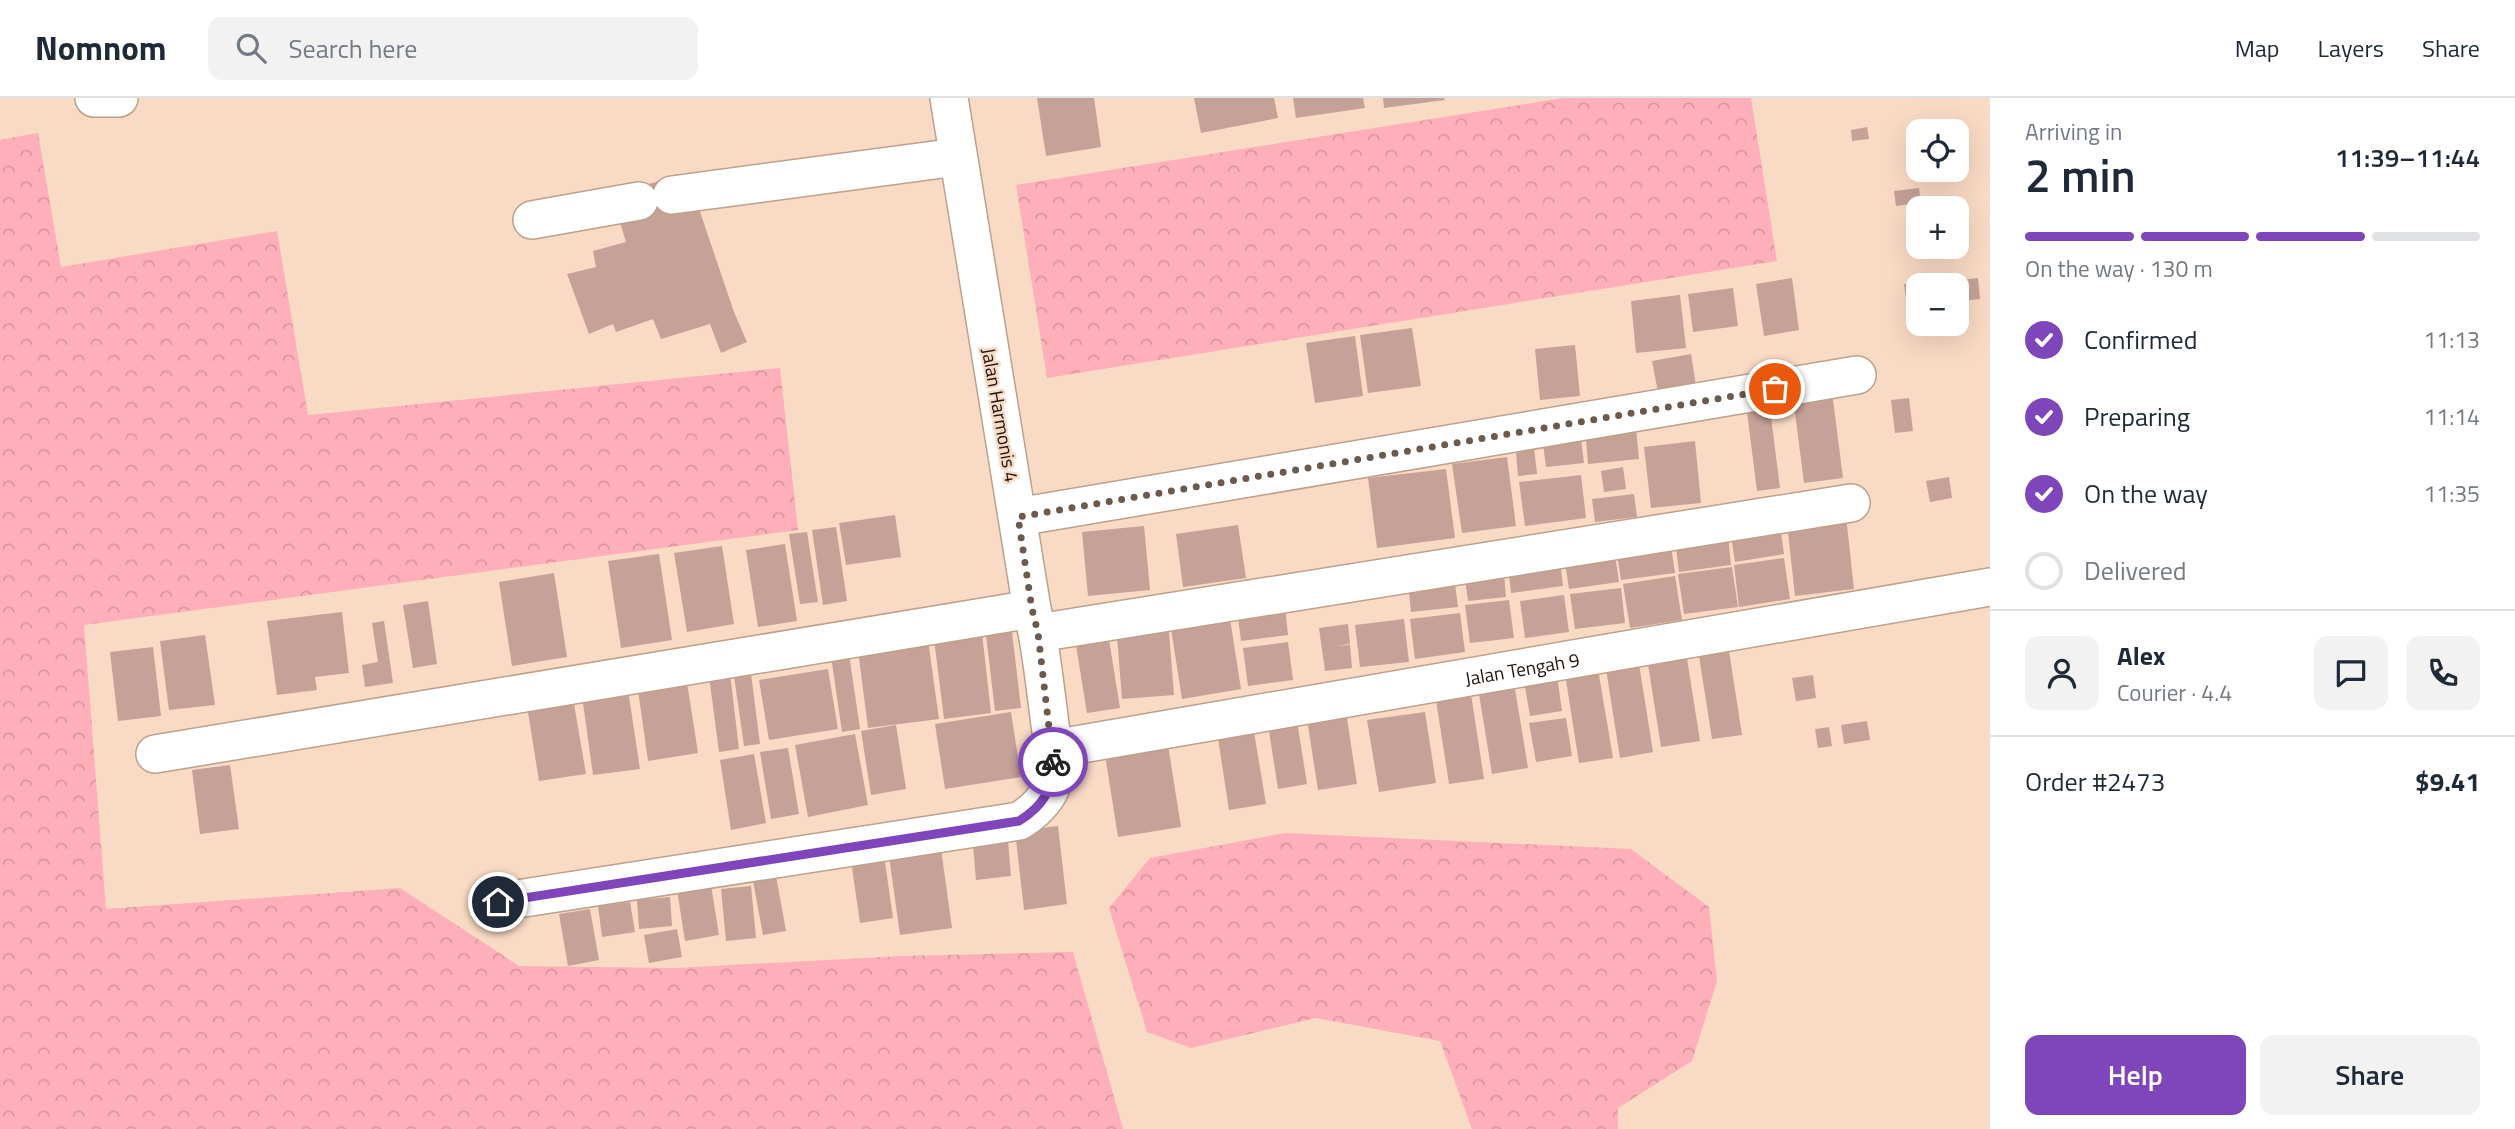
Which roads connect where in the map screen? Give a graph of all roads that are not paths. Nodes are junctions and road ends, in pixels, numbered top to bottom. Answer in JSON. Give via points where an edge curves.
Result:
{"nodes":[{"id":1,"x":94,"y":98,"type":"edge"},
{"id":2,"x":119,"y":98,"type":"edge"},
{"id":3,"x":948,"y":98,"type":"edge"},
{"id":4,"x":957,"y":157,"type":"junction"},
{"id":5,"x":532,"y":220,"type":"dead end"},
{"id":6,"x":1857,"y":375,"type":"dead end"},
{"id":7,"x":1851,"y":503,"type":"dead end"},
{"id":8,"x":1018,"y":517,"type":"junction"},
{"id":9,"x":1990,"y":587,"type":"edge"},
{"id":10,"x":1035,"y":621,"type":"junction"},
{"id":11,"x":1053,"y":749,"type":"junction"},
{"id":12,"x":155,"y":754,"type":"dead end"},
{"id":13,"x":498,"y":902,"type":"dead end"}],
"edges":[{"from":1,"to":2,"type":"street"},
{"from":3,"to":4,"type":"street","name":"Jalan Harmonis 4"},
{"from":4,"to":5,"type":"street","via":[[656,198]]},
{"from":4,"to":8,"type":"street","name":"Jalan Harmonis 4"},
{"from":6,"to":8,"type":"street"},
{"from":7,"to":10,"type":"street"},
{"from":8,"to":10,"type":"street","name":"Jalan Harmonis 4"},
{"from":9,"to":11,"type":"street","name":"Jalan Tengah 9"},
{"from":10,"to":11,"type":"street","name":"Jalan Harmonis 4"},
{"from":10,"to":12,"type":"street"},
{"from":11,"to":13,"type":"street","name":"Jalan Harmonis 4","via":[[1053,781],[1047,796],[1019,821]]}]}
